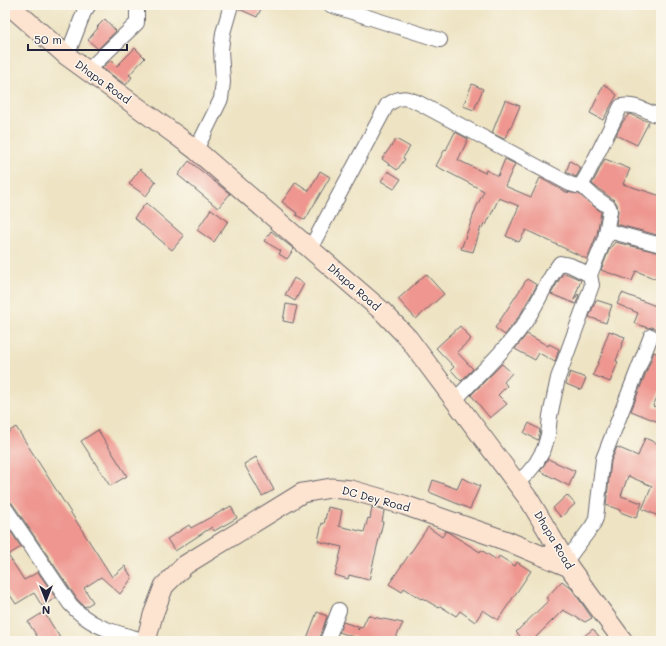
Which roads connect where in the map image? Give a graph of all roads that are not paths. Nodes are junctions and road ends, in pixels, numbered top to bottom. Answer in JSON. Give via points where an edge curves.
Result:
{"nodes":[{"id":1,"x":9,"y":5,"type":"edge"},
{"id":2,"x":89,"y":5,"type":"edge"},
{"id":3,"x":137,"y":5,"type":"edge"},
{"id":4,"x":231,"y":5,"type":"edge"},
{"id":5,"x":330,"y":5,"type":"edge"},
{"id":6,"x":440,"y":40,"type":"dead end"},
{"id":7,"x":67,"y":56,"type":"junction"},
{"id":8,"x":87,"y":71,"type":"junction"},
{"id":9,"x":661,"y":117,"type":"edge"},
{"id":10,"x":196,"y":150,"type":"junction"},
{"id":11,"x":581,"y":185,"type":"junction"},
{"id":12,"x":605,"y":238,"type":"junction"},
{"id":13,"x":661,"y":245,"type":"edge"},
{"id":14,"x":310,"y":249,"type":"junction"},
{"id":15,"x":590,"y":275,"type":"junction"},
{"id":16,"x":651,"y":336,"type":"dead end"},
{"id":17,"x":455,"y":400,"type":"junction"},
{"id":18,"x":516,"y":483,"type":"junction"},
{"id":19,"x":5,"y":508,"type":"edge"},
{"id":20,"x":568,"y":564,"type":"junction"},
{"id":21,"x":339,"y":610,"type":"dead end"},
{"id":22,"x":622,"y":640,"type":"edge"},
{"id":23,"x":146,"y":641,"type":"edge"},
{"id":24,"x":327,"y":641,"type":"edge"}],
"edges":[{"from":1,"to":7,"type":"street","name":"Dhapa Road"},
{"from":2,"to":7,"type":"street"},
{"from":3,"to":8,"type":"street","via":[[137,23]]},
{"from":4,"to":10,"type":"street","via":[[221,44],[221,99]]},
{"from":5,"to":6,"type":"street"},
{"from":7,"to":8,"type":"street","name":"Dhapa Road"},
{"from":8,"to":10,"type":"street","name":"Dhapa Road"},
{"from":9,"to":11,"type":"street","via":[[635,106],[621,106]]},
{"from":10,"to":14,"type":"street","name":"Dhapa Road"},
{"from":11,"to":12,"type":"street","via":[[609,207]]},
{"from":11,"to":14,"type":"street","via":[[570,184],[419,103],[407,98],[396,99],[387,105]]},
{"from":12,"to":13,"type":"street","via":[[612,232]]},
{"from":12,"to":15,"type":"street"},
{"from":14,"to":17,"type":"street","name":"Dhapa Road","via":[[408,338]]},
{"from":15,"to":17,"type":"street","via":[[570,264],[560,263],[521,328]]},
{"from":15,"to":18,"type":"street","via":[[592,284],[558,378],[544,449],[527,474]]},
{"from":16,"to":20,"type":"street","via":[[603,459],[596,518]]},
{"from":17,"to":18,"type":"street","name":"Dhapa Road"},
{"from":18,"to":20,"type":"street","name":"Dhapa Road","via":[[530,501]]},
{"from":19,"to":23,"type":"street","via":[[80,615],[110,631]]},
{"from":20,"to":22,"type":"street","name":"Dhapa Road"},
{"from":20,"to":23,"type":"street","name":"DC Dey Road","via":[[404,505],[351,490],[317,490],[302,493],[185,564],[164,586]]},
{"from":21,"to":24,"type":"street"}]}
